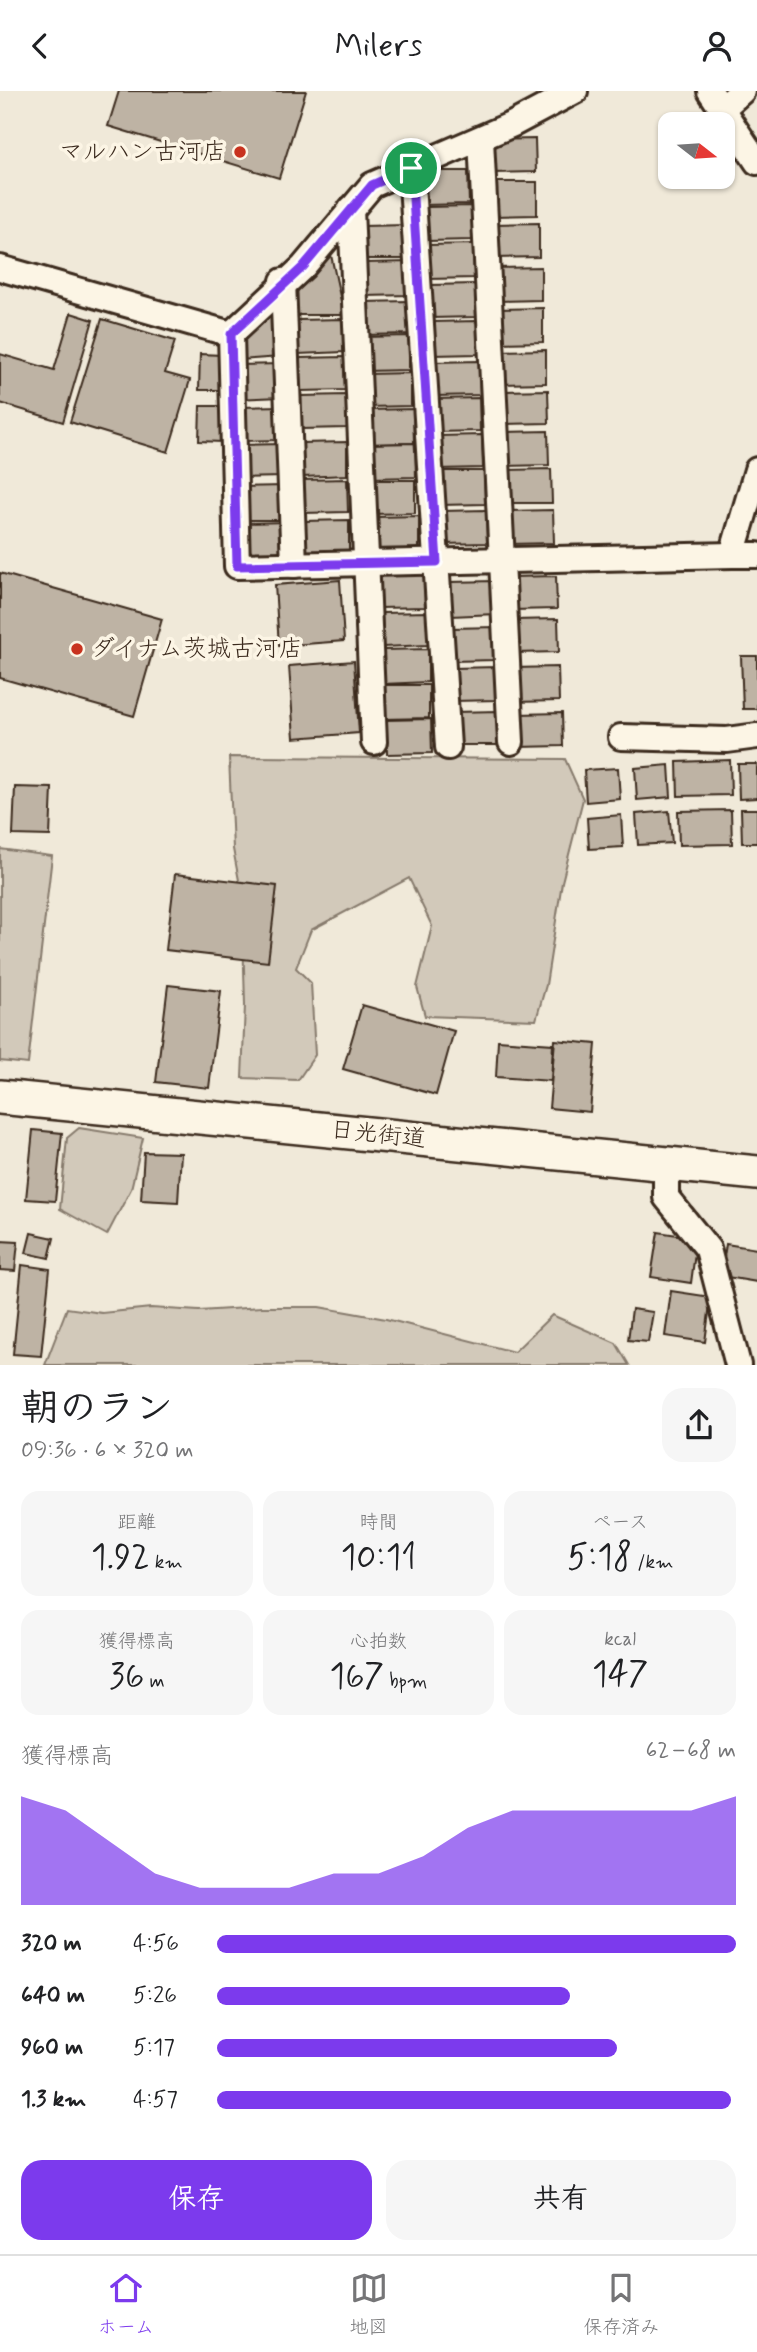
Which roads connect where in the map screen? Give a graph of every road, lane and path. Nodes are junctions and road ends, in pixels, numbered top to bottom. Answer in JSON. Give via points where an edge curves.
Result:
{"nodes":[{"id":1,"x":575,"y":91,"type":"edge"},
{"id":2,"x":742,"y":91,"type":"edge"},
{"id":3,"x":717,"y":99,"type":"edge"},
{"id":4,"x":481,"y":139,"type":"junction"},
{"id":5,"x":757,"y":162,"type":"edge"},
{"id":6,"x":411,"y":168,"type":"junction"},
{"id":7,"x":351,"y":209,"type":"junction"},
{"id":8,"x":0,"y":268,"type":"edge"},
{"id":9,"x":283,"y":284,"type":"junction"},
{"id":10,"x":231,"y":334,"type":"junction"},
{"id":11,"x":757,"y":470,"type":"edge"},
{"id":12,"x":732,"y":555,"type":"junction"},
{"id":13,"x":757,"y":555,"type":"edge"},
{"id":14,"x":502,"y":560,"type":"junction"},
{"id":15,"x":437,"y":562,"type":"junction"},
{"id":16,"x":366,"y":563,"type":"junction"},
{"id":17,"x":294,"y":565,"type":"junction"},
{"id":18,"x":757,"y":736,"type":"edge"},
{"id":19,"x":621,"y":737,"type":"dead end"},
{"id":20,"x":374,"y":742,"type":"dead end"},
{"id":21,"x":510,"y":743,"type":"dead end"},
{"id":22,"x":449,"y":747,"type":"dead end"},
{"id":23,"x":0,"y":1097,"type":"edge"},
{"id":24,"x":666,"y":1165,"type":"junction"},
{"id":25,"x":757,"y":1173,"type":"edge"},
{"id":26,"x":738,"y":1365,"type":"edge"}],
"edges":[{"from":1,"to":4,"type":"street"},
{"from":2,"to":3,"type":"street"},
{"from":3,"to":5,"type":"street"},
{"from":4,"to":6,"type":"street"},
{"from":4,"to":14,"type":"street"},
{"from":6,"to":7,"type":"street","via":[[372,185]]},
{"from":6,"to":15,"type":"street"},
{"from":7,"to":9,"type":"street"},
{"from":7,"to":16,"type":"street"},
{"from":8,"to":10,"type":"street"},
{"from":9,"to":10,"type":"street"},
{"from":9,"to":17,"type":"street"},
{"from":10,"to":17,"type":"street","via":[[237,566]]},
{"from":11,"to":12,"type":"street"},
{"from":12,"to":13,"type":"street"},
{"from":12,"to":14,"type":"street"},
{"from":14,"to":15,"type":"street"},
{"from":14,"to":21,"type":"street"},
{"from":15,"to":16,"type":"street"},
{"from":15,"to":22,"type":"street"},
{"from":16,"to":17,"type":"street"},
{"from":16,"to":20,"type":"street"},
{"from":18,"to":19,"type":"street","via":[[727,740]]},
{"from":23,"to":24,"type":"main road","name":"日光街道"},
{"from":24,"to":25,"type":"main road","name":"日光街道"},
{"from":24,"to":26,"type":"street","via":[[666,1198],[708,1249]]}]}
